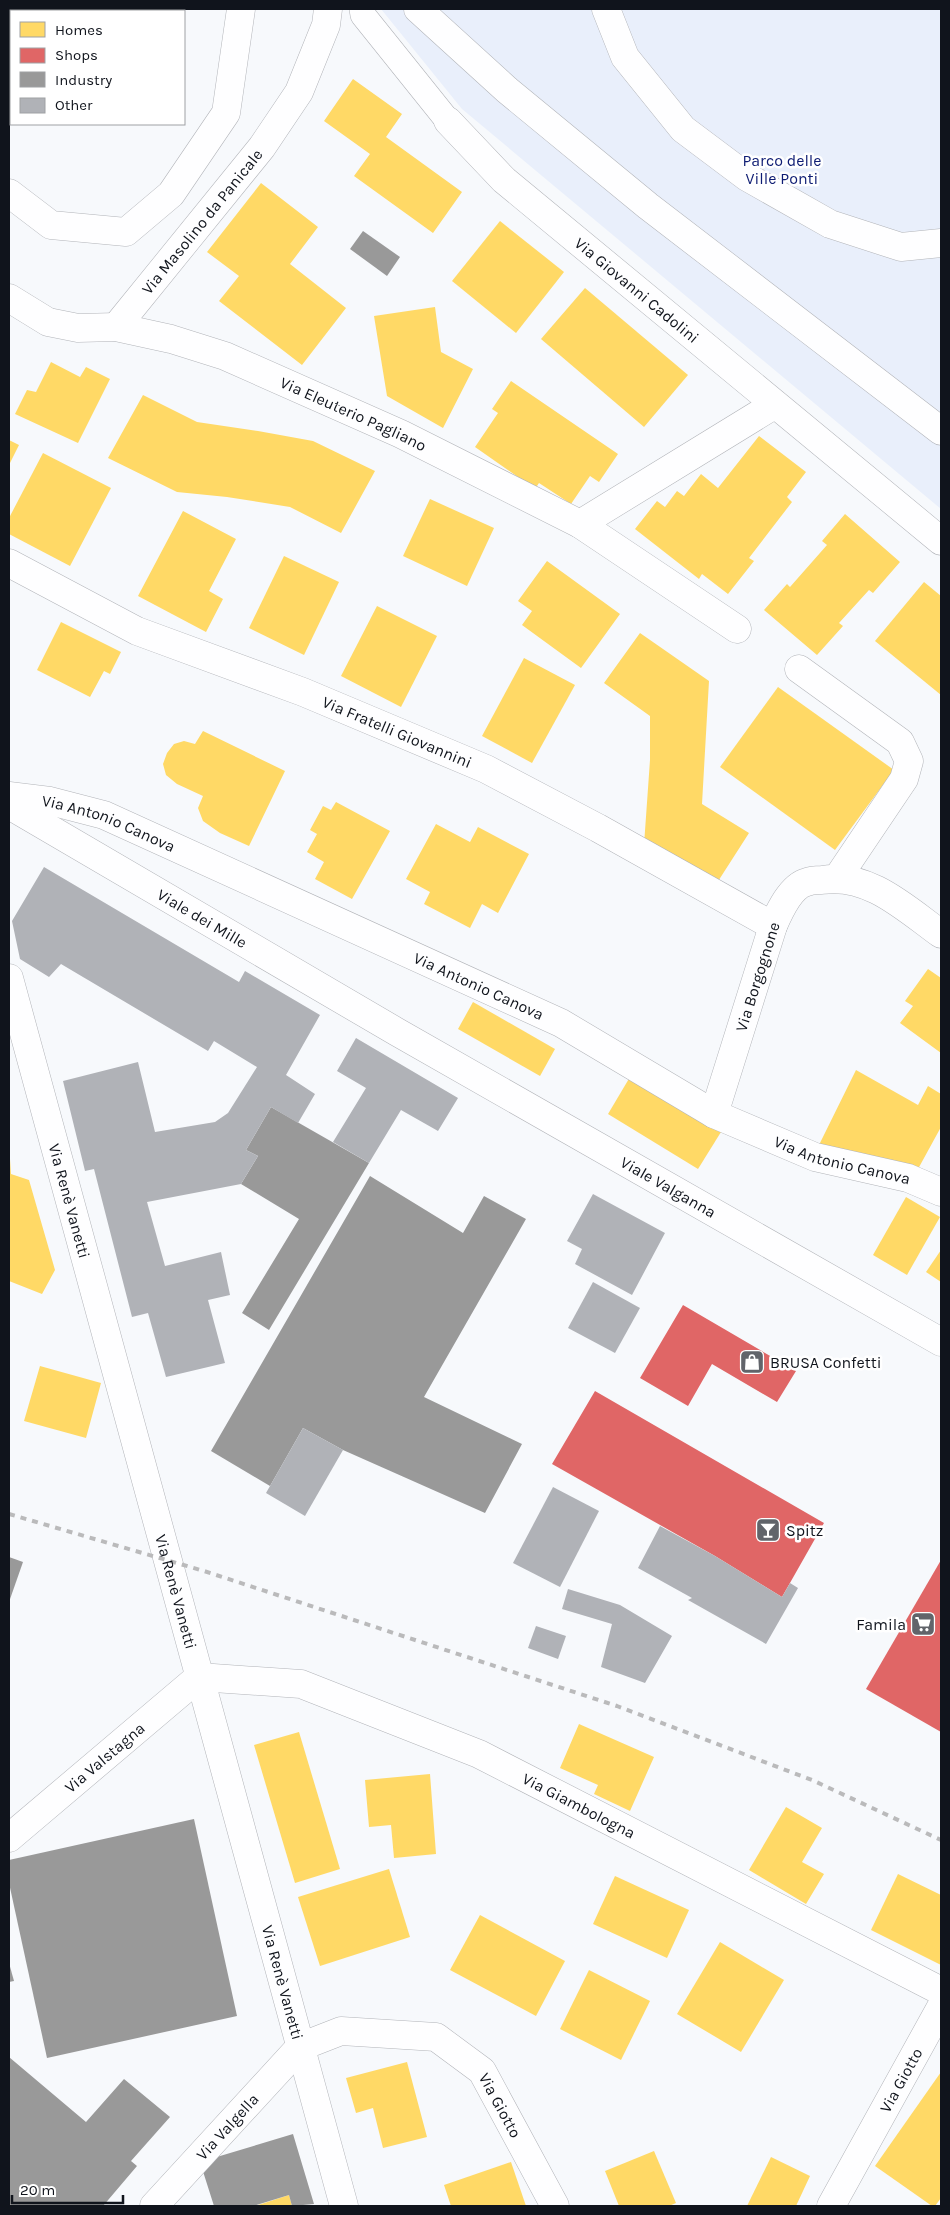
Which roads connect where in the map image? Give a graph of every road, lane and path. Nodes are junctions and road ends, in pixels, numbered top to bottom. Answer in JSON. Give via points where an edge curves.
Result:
{"nodes":[{"id":1,"x":241,"y":9,"type":"edge"},
{"id":2,"x":328,"y":9,"type":"edge"},
{"id":3,"x":362,"y":9,"type":"edge"},
{"id":4,"x":418,"y":9,"type":"edge"},
{"id":5,"x":606,"y":9,"type":"edge"},
{"id":6,"x":448,"y":121,"type":"joint"},
{"id":7,"x":9,"y":193,"type":"edge"},
{"id":8,"x":941,"y":242,"type":"edge"},
{"id":9,"x":9,"y":298,"type":"edge"},
{"id":10,"x":116,"y":327,"type":"junction"},
{"id":11,"x":774,"y":405,"type":"junction"},
{"id":12,"x":941,"y":431,"type":"edge"},
{"id":13,"x":580,"y":524,"type":"junction"},
{"id":14,"x":941,"y":541,"type":"edge"},
{"id":15,"x":9,"y":563,"type":"edge"},
{"id":16,"x":738,"y":629,"type":"dead end"},
{"id":17,"x":799,"y":669,"type":"dead end"},
{"id":18,"x":9,"y":796,"type":"edge"},
{"id":19,"x":9,"y":804,"type":"edge"},
{"id":20,"x":838,"y":877,"type":"junction"},
{"id":21,"x":773,"y":926,"type":"junction"},
{"id":22,"x":941,"y":934,"type":"edge"},
{"id":23,"x":9,"y":984,"type":"edge"},
{"id":24,"x":397,"y":1032,"type":"joint"},
{"id":25,"x":714,"y":1114,"type":"junction"},
{"id":26,"x":941,"y":1192,"type":"edge"},
{"id":27,"x":941,"y":1342,"type":"edge"},
{"id":28,"x":199,"y":1678,"type":"junction"},
{"id":29,"x":9,"y":1838,"type":"edge"},
{"id":30,"x":941,"y":1991,"type":"edge"},
{"id":31,"x":941,"y":2007,"type":"edge"},
{"id":32,"x":300,"y":2047,"type":"junction"},
{"id":33,"x":154,"y":2206,"type":"edge"},
{"id":34,"x":344,"y":2206,"type":"edge"},
{"id":35,"x":555,"y":2206,"type":"edge"},
{"id":36,"x":831,"y":2206,"type":"edge"}],
"edges":[{"from":1,"to":7,"type":"street","via":[[226,113],[171,194],[126,232],[51,225]]},
{"from":2,"to":10,"type":"street","name":"Via Masolino da Panicale","via":[[326,25],[294,100],[262,147]]},
{"from":3,"to":6,"type":"street","name":"Via Giovanni Cadolini","via":[[363,15]]},
{"from":4,"to":12,"type":"street","via":[[507,90],[648,206]]},
{"from":5,"to":8,"type":"street","via":[[625,57],[684,129],[747,177],[830,224],[901,247]]},
{"from":6,"to":11,"type":"street","name":"Via Giovanni Cadolini","via":[[504,180]]},
{"from":9,"to":10,"type":"street","via":[[48,322],[78,328]]},
{"from":10,"to":13,"type":"street","name":"Via Eleuterio Pagliano","via":[[171,338],[225,356],[401,434]]},
{"from":11,"to":13,"type":"street"},
{"from":11,"to":14,"type":"street","name":"Via Giovanni Cadolini"},
{"from":13,"to":16,"type":"street","name":"Via Eleuterio Pagliano"},
{"from":15,"to":21,"type":"street","name":"Via Fratelli Giovannini","via":[[137,631],[303,692],[468,760]]},
{"from":17,"to":20,"type":"street","via":[[900,742],[909,761],[904,779]]},
{"from":18,"to":25,"type":"street","name":"Via Antonio Canova","via":[[50,801],[104,815],[321,912],[561,1023]]},
{"from":19,"to":24,"type":"street","name":"Viale dei Mille"},
{"from":20,"to":21,"type":"street","name":"Via Borgognone","via":[[805,882],[782,903]]},
{"from":20,"to":22,"type":"street","name":"Via Borgognone","via":[[876,888]]},
{"from":21,"to":25,"type":"street","name":"Via Borgognone"},
{"from":23,"to":28,"type":"street","name":"Via Renè Vanetti"},
{"from":24,"to":27,"type":"street","name":"Viale Valganna"},
{"from":25,"to":26,"type":"street","name":"Via Antonio Canova","via":[[815,1157],[908,1178]]},
{"from":28,"to":29,"type":"street","name":"Via Valstagna"},
{"from":28,"to":30,"type":"street","name":"Via Giambologna","via":[[301,1684],[479,1754]]},
{"from":28,"to":32,"type":"street","name":"Via Renè Vanetti"},
{"from":31,"to":36,"type":"street","name":"Via Giotto"},
{"from":32,"to":33,"type":"street","name":"Via Valgella"},
{"from":32,"to":34,"type":"street","name":"Via Renè Vanetti"},
{"from":32,"to":35,"type":"street","name":"Via Giotto","via":[[341,2031],[436,2037],[482,2071]]}]}
